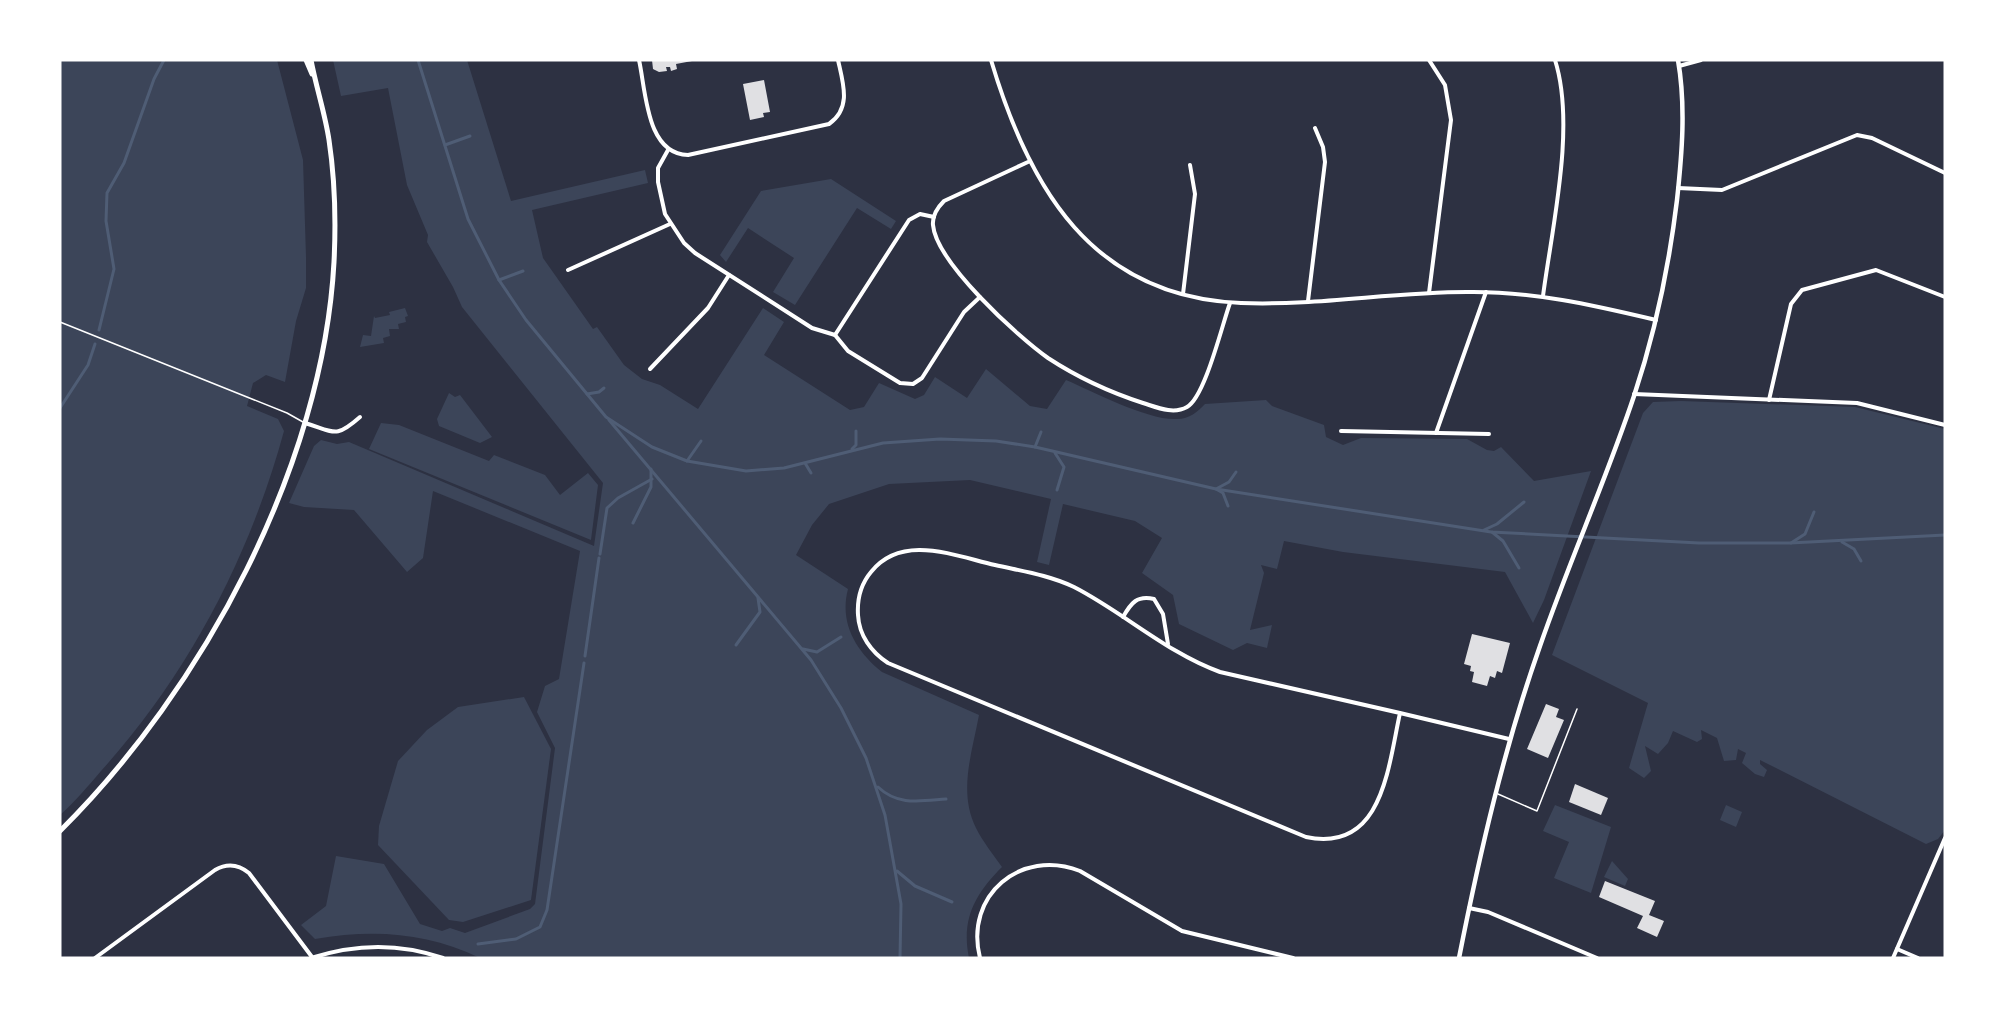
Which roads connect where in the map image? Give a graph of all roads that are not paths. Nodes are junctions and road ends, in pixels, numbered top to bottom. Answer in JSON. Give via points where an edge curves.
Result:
{"nodes":[{"id":1,"x":306,"y":60,"type":"edge"},
{"id":2,"x":311,"y":60,"type":"edge"},
{"id":3,"x":639,"y":60,"type":"edge"},
{"id":4,"x":838,"y":60,"type":"edge"},
{"id":5,"x":991,"y":60,"type":"edge"},
{"id":6,"x":1430,"y":60,"type":"edge"},
{"id":7,"x":1555,"y":60,"type":"edge"},
{"id":8,"x":1701,"y":60,"type":"edge"},
{"id":9,"x":1678,"y":63,"type":"edge"},
{"id":10,"x":317,"y":87,"type":"junction"},
{"id":11,"x":1315,"y":128,"type":"dead end"},
{"id":12,"x":668,"y":150,"type":"junction"},
{"id":13,"x":1028,"y":162,"type":"junction"},
{"id":14,"x":1190,"y":165,"type":"dead end"},
{"id":15,"x":1945,"y":174,"type":"edge"},
{"id":16,"x":1678,"y":188,"type":"junction"},
{"id":17,"x":934,"y":217,"type":"junction"},
{"id":18,"x":670,"y":224,"type":"junction"},
{"id":19,"x":568,"y":270,"type":"dead end"},
{"id":20,"x":729,"y":275,"type":"junction"},
{"id":21,"x":1486,"y":292,"type":"junction"},
{"id":22,"x":1430,"y":293,"type":"junction"},
{"id":23,"x":1183,"y":294,"type":"junction"},
{"id":24,"x":1543,"y":296,"type":"junction"},
{"id":25,"x":980,"y":297,"type":"junction"},
{"id":26,"x":1945,"y":297,"type":"edge"},
{"id":27,"x":1308,"y":301,"type":"junction"},
{"id":28,"x":1230,"y":303,"type":"junction"},
{"id":29,"x":1656,"y":320,"type":"junction"},
{"id":30,"x":60,"y":322,"type":"edge"},
{"id":31,"x":835,"y":335,"type":"junction"},
{"id":32,"x":650,"y":369,"type":"dead end"},
{"id":33,"x":1634,"y":394,"type":"junction"},
{"id":34,"x":1769,"y":400,"type":"junction"},
{"id":35,"x":360,"y":417,"type":"dead end"},
{"id":36,"x":304,"y":423,"type":"junction"},
{"id":37,"x":1945,"y":425,"type":"edge"},
{"id":38,"x":1341,"y":430,"type":"dead end"},
{"id":39,"x":1436,"y":433,"type":"junction"},
{"id":40,"x":1489,"y":434,"type":"dead end"},
{"id":41,"x":1123,"y":617,"type":"junction"},
{"id":42,"x":1167,"y":644,"type":"junction"},
{"id":43,"x":1577,"y":710,"type":"dead end"},
{"id":44,"x":1400,"y":713,"type":"junction"},
{"id":45,"x":1509,"y":739,"type":"junction"},
{"id":46,"x":1495,"y":793,"type":"junction"},
{"id":47,"x":60,"y":831,"type":"edge"},
{"id":48,"x":1945,"y":838,"type":"edge"},
{"id":49,"x":1469,"y":908,"type":"junction"},
{"id":50,"x":1897,"y":949,"type":"junction"},
{"id":51,"x":95,"y":958,"type":"edge"},
{"id":52,"x":311,"y":958,"type":"edge"},
{"id":53,"x":443,"y":958,"type":"edge"},
{"id":54,"x":980,"y":958,"type":"edge"},
{"id":55,"x":1293,"y":958,"type":"edge"},
{"id":56,"x":1459,"y":958,"type":"edge"},
{"id":57,"x":1597,"y":958,"type":"edge"},
{"id":58,"x":1893,"y":958,"type":"edge"},
{"id":59,"x":1918,"y":958,"type":"edge"}],
"edges":[{"from":1,"to":10,"type":"main road"},
{"from":2,"to":10,"type":"main road"},
{"from":3,"to":12,"type":"street","via":[[655,134]]},
{"from":4,"to":12,"type":"street","via":[[844,100],[839,114],[829,124],[693,154]]},
{"from":5,"to":13,"type":"street"},
{"from":6,"to":22,"type":"street","via":[[1445,86],[1451,120]]},
{"from":7,"to":24,"type":"street","via":[[1563,98],[1564,131]]},
{"from":8,"to":9,"type":"street"},
{"from":9,"to":16,"type":"street","via":[[1683,117]]},
{"from":10,"to":36,"type":"main road","via":[[329,139],[334,262],[328,322]]},
{"from":11,"to":27,"type":"street","via":[[1325,162]]},
{"from":12,"to":18,"type":"street","via":[[659,164],[657,177]]},
{"from":13,"to":17,"type":"street","via":[[944,201]]},
{"from":13,"to":23,"type":"street","via":[[1053,203],[1091,245],[1138,276]]},
{"from":14,"to":23,"type":"street","via":[[1196,194]]},
{"from":15,"to":16,"type":"street","via":[[1872,138],[1857,135],[1722,190]]},
{"from":16,"to":29,"type":"street"},
{"from":17,"to":25,"type":"street","via":[[936,236]]},
{"from":17,"to":31,"type":"street","via":[[920,214],[909,220]]},
{"from":18,"to":19,"type":"street"},
{"from":18,"to":20,"type":"street","via":[[691,251]]},
{"from":20,"to":31,"type":"street","via":[[812,328]]},
{"from":20,"to":32,"type":"street","via":[[708,308]]},
{"from":21,"to":22,"type":"street"},
{"from":21,"to":24,"type":"street"},
{"from":21,"to":39,"type":"street"},
{"from":22,"to":27,"type":"street"},
{"from":23,"to":28,"type":"street"},
{"from":24,"to":29,"type":"street"},
{"from":25,"to":28,"type":"street","via":[[1019,336],[1065,368],[1115,393],[1172,411],[1185,408],[1197,397]]},
{"from":25,"to":31,"type":"street","via":[[967,309],[922,378],[913,384],[897,382],[848,351]]},
{"from":26,"to":34,"type":"street","via":[[1876,270],[1802,290],[1791,304]]},
{"from":27,"to":28,"type":"street"},
{"from":29,"to":33,"type":"street"},
{"from":30,"to":36,"type":"lane"},
{"from":33,"to":34,"type":"street"},
{"from":33,"to":45,"type":"street"},
{"from":34,"to":37,"type":"street","via":[[1857,403]]},
{"from":35,"to":36,"type":"street","via":[[345,431],[336,432]]},
{"from":36,"to":47,"type":"main road","via":[[244,576],[173,695],[101,791]]},
{"from":38,"to":39,"type":"street"},
{"from":39,"to":40,"type":"street"},
{"from":41,"to":42,"type":"street"},
{"from":41,"to":42,"type":"street","via":[[1133,602],[1154,599],[1163,614]]},
{"from":41,"to":44,"type":"street","via":[[1055,579],[916,549],[894,555],[874,568],[862,588],[857,611],[866,641],[881,659],[895,667],[1313,839],[1350,833],[1372,813],[1380,799]]},
{"from":42,"to":44,"type":"street","via":[[1220,672]]},
{"from":43,"to":46,"type":"lane","via":[[1537,811]]},
{"from":44,"to":45,"type":"street"},
{"from":45,"to":46,"type":"street"},
{"from":46,"to":49,"type":"street"},
{"from":48,"to":50,"type":"street"},
{"from":49,"to":56,"type":"street"},
{"from":49,"to":57,"type":"street","via":[[1488,912]]},
{"from":50,"to":58,"type":"street"},
{"from":50,"to":59,"type":"street"},
{"from":51,"to":52,"type":"street","via":[[215,870],[228,865],[242,867],[252,876]]},
{"from":52,"to":53,"type":"street","via":[[340,950],[383,947]]},
{"from":54,"to":55,"type":"street","via":[[977,931],[988,898],[1013,874],[1046,864],[1080,871],[1182,931]]}]}
